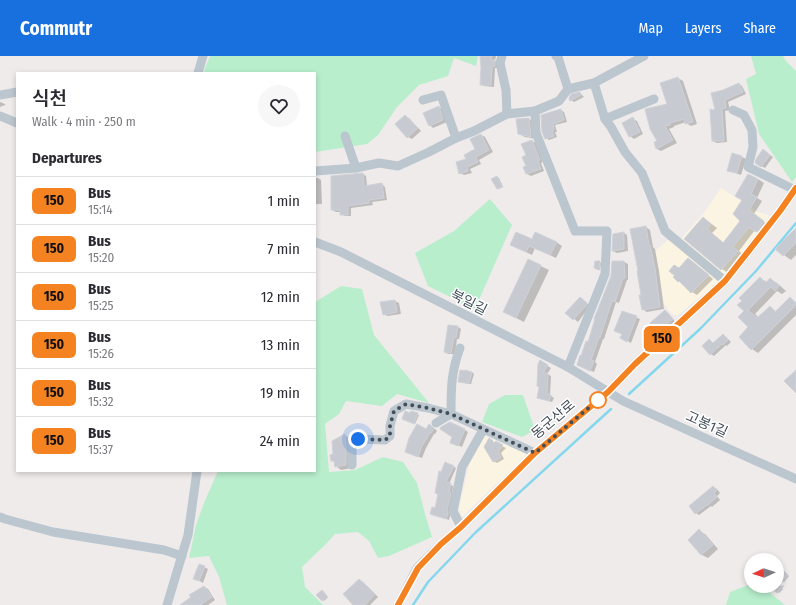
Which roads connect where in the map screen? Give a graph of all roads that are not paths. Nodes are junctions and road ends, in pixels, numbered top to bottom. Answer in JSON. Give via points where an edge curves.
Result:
{"nodes":[{"id":1,"x":204,"y":56,"type":"edge"},
{"id":2,"x":502,"y":56,"type":"edge"},
{"id":3,"x":556,"y":56,"type":"edge"},
{"id":4,"x":644,"y":56,"type":"edge"},
{"id":5,"x":198,"y":72,"type":"edge"},
{"id":6,"x":594,"y":83,"type":"junction"},
{"id":7,"x":568,"y":89,"type":"junction"},
{"id":8,"x":16,"y":92,"type":"edge"},
{"id":9,"x":0,"y":95,"type":"edge"},
{"id":10,"x":654,"y":99,"type":"dead end"},
{"id":11,"x":423,"y":100,"type":"dead end"},
{"id":12,"x":733,"y":110,"type":"dead end"},
{"id":13,"x":535,"y":111,"type":"junction"},
{"id":14,"x":507,"y":114,"type":"junction"},
{"id":15,"x":0,"y":116,"type":"edge"},
{"id":16,"x":605,"y":119,"type":"junction"},
{"id":17,"x":16,"y":123,"type":"edge"},
{"id":18,"x":345,"y":136,"type":"dead end"},
{"id":19,"x":456,"y":138,"type":"junction"},
{"id":20,"x":356,"y":168,"type":"junction"},
{"id":21,"x":316,"y":171,"type":"edge"},
{"id":22,"x":796,"y":189,"type":"edge"},
{"id":23,"x":316,"y":242,"type":"edge"},
{"id":24,"x":725,"y":281,"type":"junction"},
{"id":25,"x":460,"y":348,"type":"dead end"},
{"id":26,"x":568,"y":367,"type":"junction"},
{"id":27,"x":608,"y":392,"type":"junction"},
{"id":28,"x":451,"y":414,"type":"junction"},
{"id":29,"x":436,"y":423,"type":"dead end"},
{"id":30,"x":483,"y":430,"type":"junction"},
{"id":31,"x":535,"y":453,"type":"junction"},
{"id":32,"x":352,"y":465,"type":"dead end"},
{"id":33,"x":197,"y":472,"type":"edge"},
{"id":34,"x":796,"y":478,"type":"edge"},
{"id":35,"x":0,"y":518,"type":"edge"},
{"id":36,"x":461,"y":527,"type":"junction"},
{"id":37,"x":182,"y":556,"type":"junction"},
{"id":38,"x":167,"y":605,"type":"edge"},
{"id":39,"x":398,"y":605,"type":"edge"}],
"edges":[{"from":1,"to":5,"type":"street"},
{"from":2,"to":14,"type":"street","via":[[500,63],[506,90]]},
{"from":3,"to":7,"type":"street"},
{"from":4,"to":6,"type":"street"},
{"from":6,"to":7,"type":"street"},
{"from":6,"to":16,"type":"street"},
{"from":7,"to":13,"type":"street","via":[[559,102]]},
{"from":8,"to":9,"type":"street"},
{"from":10,"to":16,"type":"street"},
{"from":11,"to":19,"type":"street","via":[[441,95]]},
{"from":12,"to":22,"type":"street","via":[[744,115],[752,130],[753,147],[748,167]]},
{"from":13,"to":14,"type":"street"},
{"from":13,"to":26,"type":"street","via":[[536,133],[575,231],[607,231],[605,274]]},
{"from":14,"to":19,"type":"street"},
{"from":15,"to":17,"type":"street"},
{"from":16,"to":24,"type":"street","via":[[625,152],[642,173],[665,231]]},
{"from":18,"to":20,"type":"street"},
{"from":19,"to":20,"type":"street","via":[[398,166],[379,163]]},
{"from":20,"to":21,"type":"street"},
{"from":22,"to":24,"type":"street","name":"동군산로"},
{"from":23,"to":26,"type":"street","name":"북일길","via":[[340,252]]},
{"from":24,"to":27,"type":"street","name":"동군산로"},
{"from":25,"to":28,"type":"street","via":[[452,375]]},
{"from":26,"to":27,"type":"street","name":"북일길"},
{"from":27,"to":31,"type":"street","name":"동군산로"},
{"from":27,"to":34,"type":"street","name":"고봉1길"},
{"from":28,"to":29,"type":"street"},
{"from":28,"to":30,"type":"street"},
{"from":28,"to":32,"type":"street","via":[[406,404],[394,411],[390,436],[385,440],[358,439],[352,444]]},
{"from":30,"to":31,"type":"street"},
{"from":30,"to":36,"type":"street","via":[[462,467],[453,511]]},
{"from":31,"to":36,"type":"street","name":"동군산로"},
{"from":33,"to":37,"type":"street","via":[[188,535]]},
{"from":35,"to":37,"type":"street","via":[[53,532],[164,550]]},
{"from":36,"to":39,"type":"street","name":"동군산로","via":[[418,568]]},
{"from":37,"to":38,"type":"street"}]}
